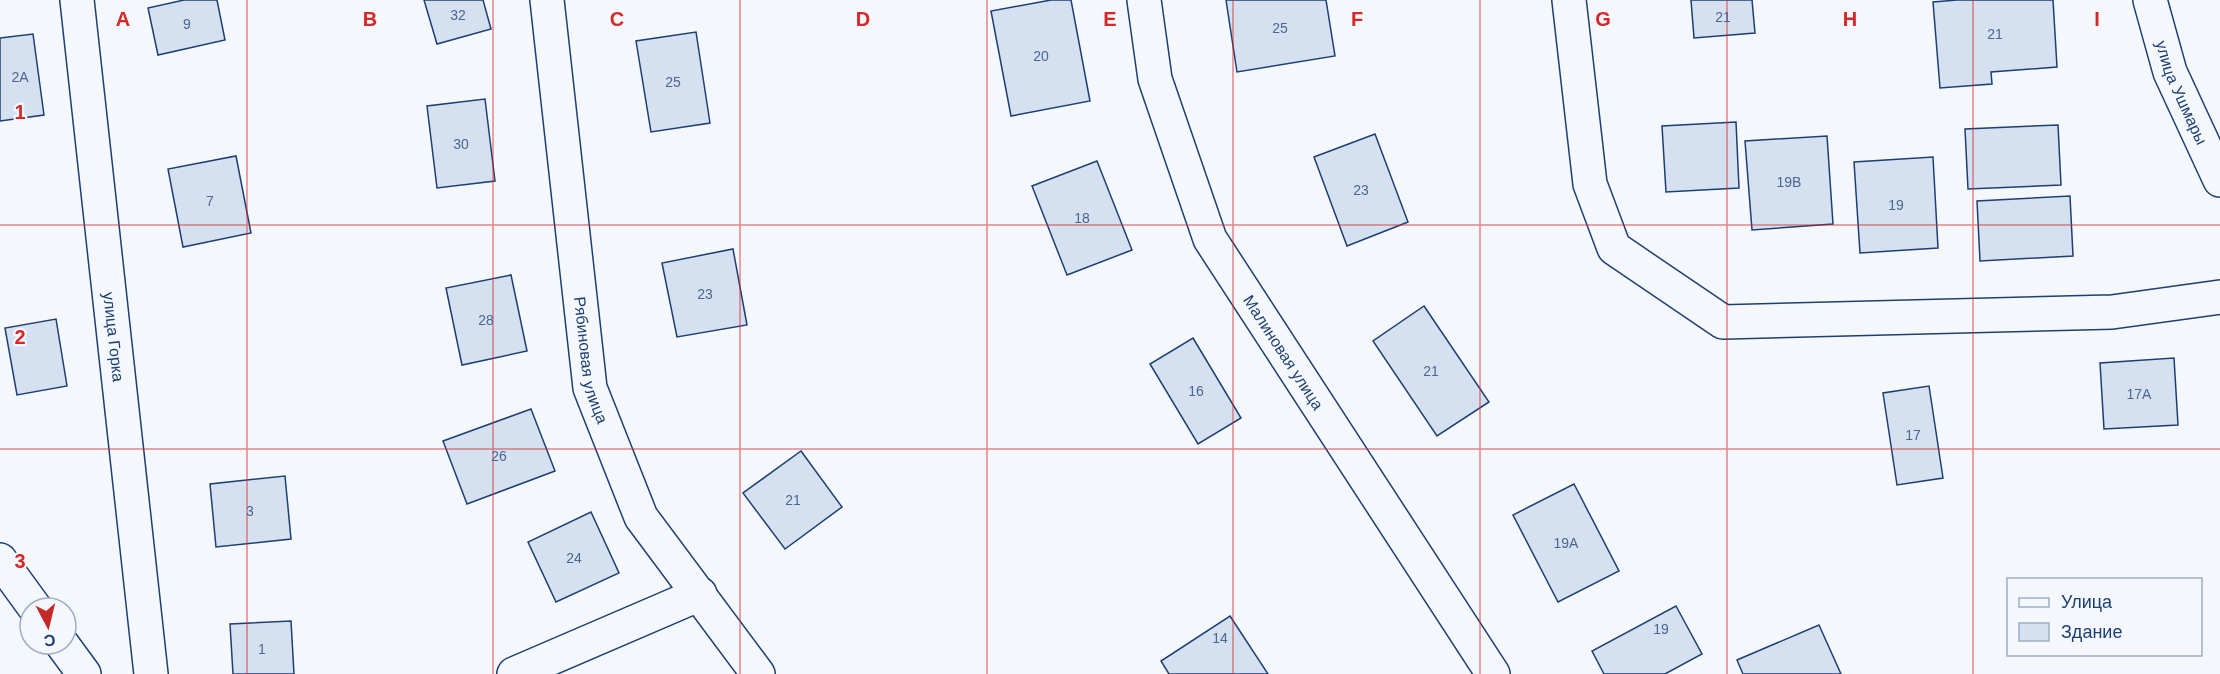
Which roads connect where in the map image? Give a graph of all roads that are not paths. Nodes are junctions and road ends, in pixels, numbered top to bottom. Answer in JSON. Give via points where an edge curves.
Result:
{"nodes":[{"id":1,"x":77,"y":0,"type":"edge"},
{"id":2,"x":547,"y":0,"type":"edge"},
{"id":3,"x":1144,"y":0,"type":"edge"},
{"id":4,"x":1569,"y":0,"type":"edge"},
{"id":5,"x":2150,"y":0,"type":"edge"},
{"id":6,"x":2220,"y":180,"type":"edge"},
{"id":7,"x":2220,"y":297,"type":"edge"},
{"id":8,"x":0,"y":560,"type":"edge"},
{"id":9,"x":700,"y":594,"type":"junction"},
{"id":10,"x":26,"y":596,"type":"edge"},
{"id":11,"x":71,"y":656,"type":"edge"},
{"id":12,"x":84,"y":674,"type":"edge"},
{"id":13,"x":151,"y":674,"type":"edge"},
{"id":14,"x":514,"y":674,"type":"edge"},
{"id":15,"x":758,"y":674,"type":"edge"},
{"id":16,"x":1493,"y":674,"type":"edge"}],
"edges":[{"from":1,"to":13,"type":"street","name":"улица Горка"},
{"from":2,"to":9,"type":"street","name":"Рябиновая улица","via":[[590,388],[641,517]]},
{"from":3,"to":16,"type":"street","name":"Малиновая улица","via":[[1155,79],[1210,238]]},
{"from":4,"to":7,"type":"street","via":[[1590,184],[1614,248],[1723,322],[2112,312]]},
{"from":5,"to":6,"type":"street","name":"улица Ушмары","via":[[2170,72]]},
{"from":8,"to":10,"type":"street"},
{"from":9,"to":14,"type":"street"},
{"from":9,"to":15,"type":"street","name":"Рябиновая улица"},
{"from":11,"to":12,"type":"street"}]}
